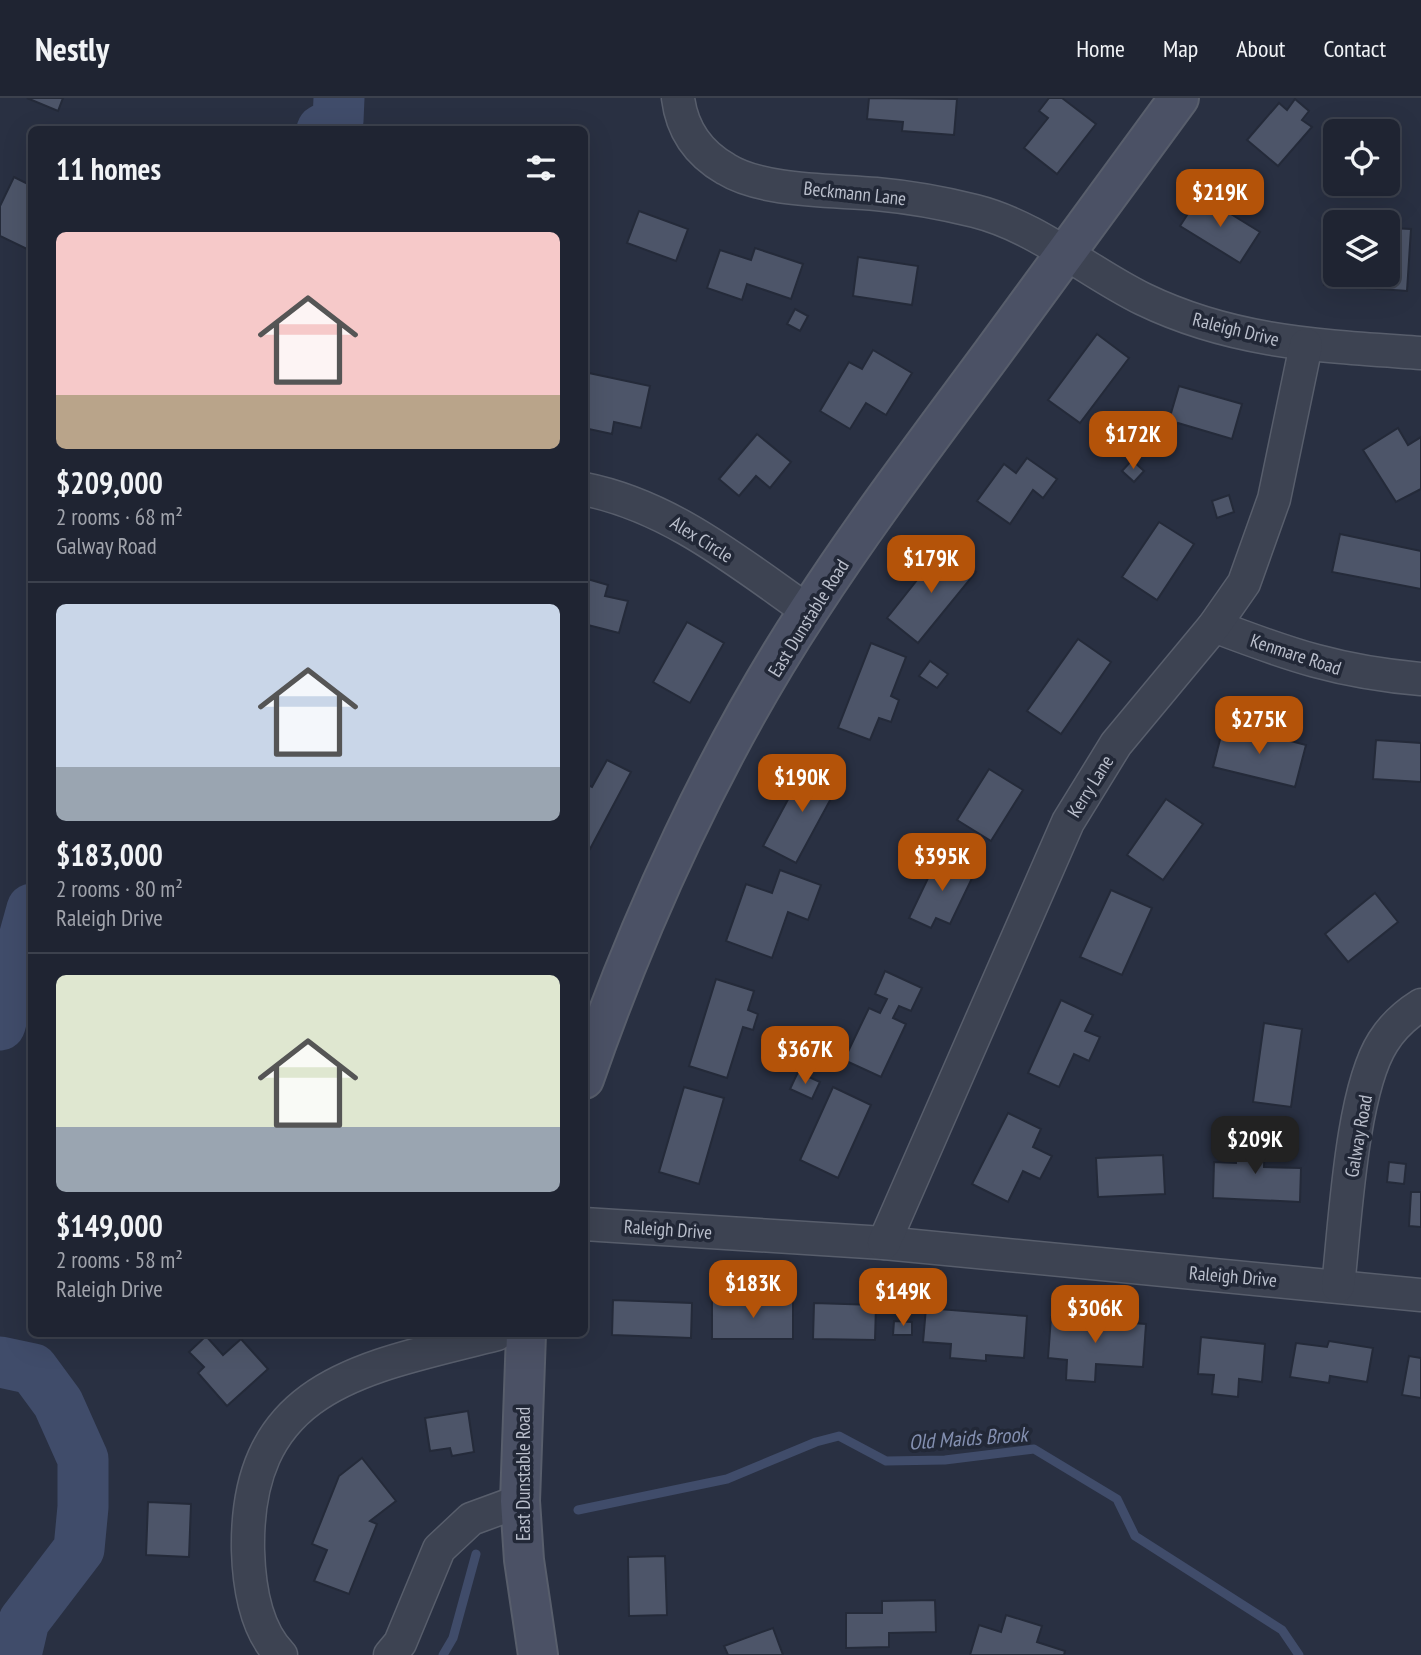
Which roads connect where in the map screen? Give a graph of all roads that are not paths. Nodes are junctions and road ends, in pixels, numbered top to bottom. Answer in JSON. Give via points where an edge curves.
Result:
{"nodes":[{"id":1,"x":678,"y":98,"type":"edge"},
{"id":2,"x":1179,"y":98,"type":"edge"},
{"id":3,"x":1066,"y":253,"type":"junction"},
{"id":4,"x":1306,"y":345,"type":"junction"},
{"id":5,"x":1421,"y":353,"type":"edge"},
{"id":6,"x":588,"y":490,"type":"edge"},
{"id":7,"x":808,"y":611,"type":"junction"},
{"id":8,"x":1214,"y":626,"type":"junction"},
{"id":9,"x":1421,"y":679,"type":"edge"},
{"id":10,"x":1421,"y":1005,"type":"edge"},
{"id":11,"x":588,"y":1068,"type":"edge"},
{"id":12,"x":588,"y":1224,"type":"edge"},
{"id":13,"x":884,"y":1243,"type":"junction"},
{"id":14,"x":1338,"y":1286,"type":"junction"},
{"id":15,"x":1421,"y":1295,"type":"edge"},
{"id":16,"x":486,"y":1337,"type":"edge"},
{"id":17,"x":526,"y":1337,"type":"edge"},
{"id":18,"x":520,"y":1501,"type":"junction"},
{"id":19,"x":281,"y":1655,"type":"edge"},
{"id":20,"x":390,"y":1655,"type":"edge"},
{"id":21,"x":538,"y":1655,"type":"edge"}],
"edges":[{"from":1,"to":3,"type":"street","name":"Beckmann Lane","via":[[690,137],[727,171],[785,186],[880,194],[966,209],[1010,223]]},
{"from":2,"to":3,"type":"street","name":"East Dunstable Road"},
{"from":3,"to":4,"type":"street","name":"Raleigh Drive","via":[[1141,298],[1180,315],[1258,338]]},
{"from":3,"to":7,"type":"street","name":"East Dunstable Road"},
{"from":4,"to":5,"type":"street","name":"Raleigh Drive"},
{"from":4,"to":8,"type":"street","name":"Kerry Lane","via":[[1286,452],[1261,543],[1244,583]]},
{"from":6,"to":7,"type":"street","name":"Alex Circle","via":[[638,503],[669,518]]},
{"from":7,"to":11,"type":"street","name":"East Dunstable Road","via":[[709,786],[657,895]]},
{"from":8,"to":9,"type":"street","name":"Kenmare Road","via":[[1337,669]]},
{"from":8,"to":13,"type":"street","name":"Kerry Lane","via":[[1116,744],[1068,822]]},
{"from":10,"to":14,"type":"street","name":"Galway Road","via":[[1401,1018],[1381,1044],[1369,1075],[1354,1142]]},
{"from":12,"to":13,"type":"street","name":"Raleigh Drive"},
{"from":13,"to":14,"type":"street","name":"Raleigh Drive"},
{"from":14,"to":15,"type":"street","name":"Raleigh Drive"},
{"from":16,"to":19,"type":"street","via":[[363,1369],[298,1409],[276,1434],[262,1458],[251,1496],[248,1559],[261,1624]]},
{"from":17,"to":18,"type":"street","name":"East Dunstable Road"},
{"from":18,"to":20,"type":"street","via":[[471,1519],[439,1549],[400,1643]]},
{"from":18,"to":21,"type":"street","name":"East Dunstable Road"}]}
